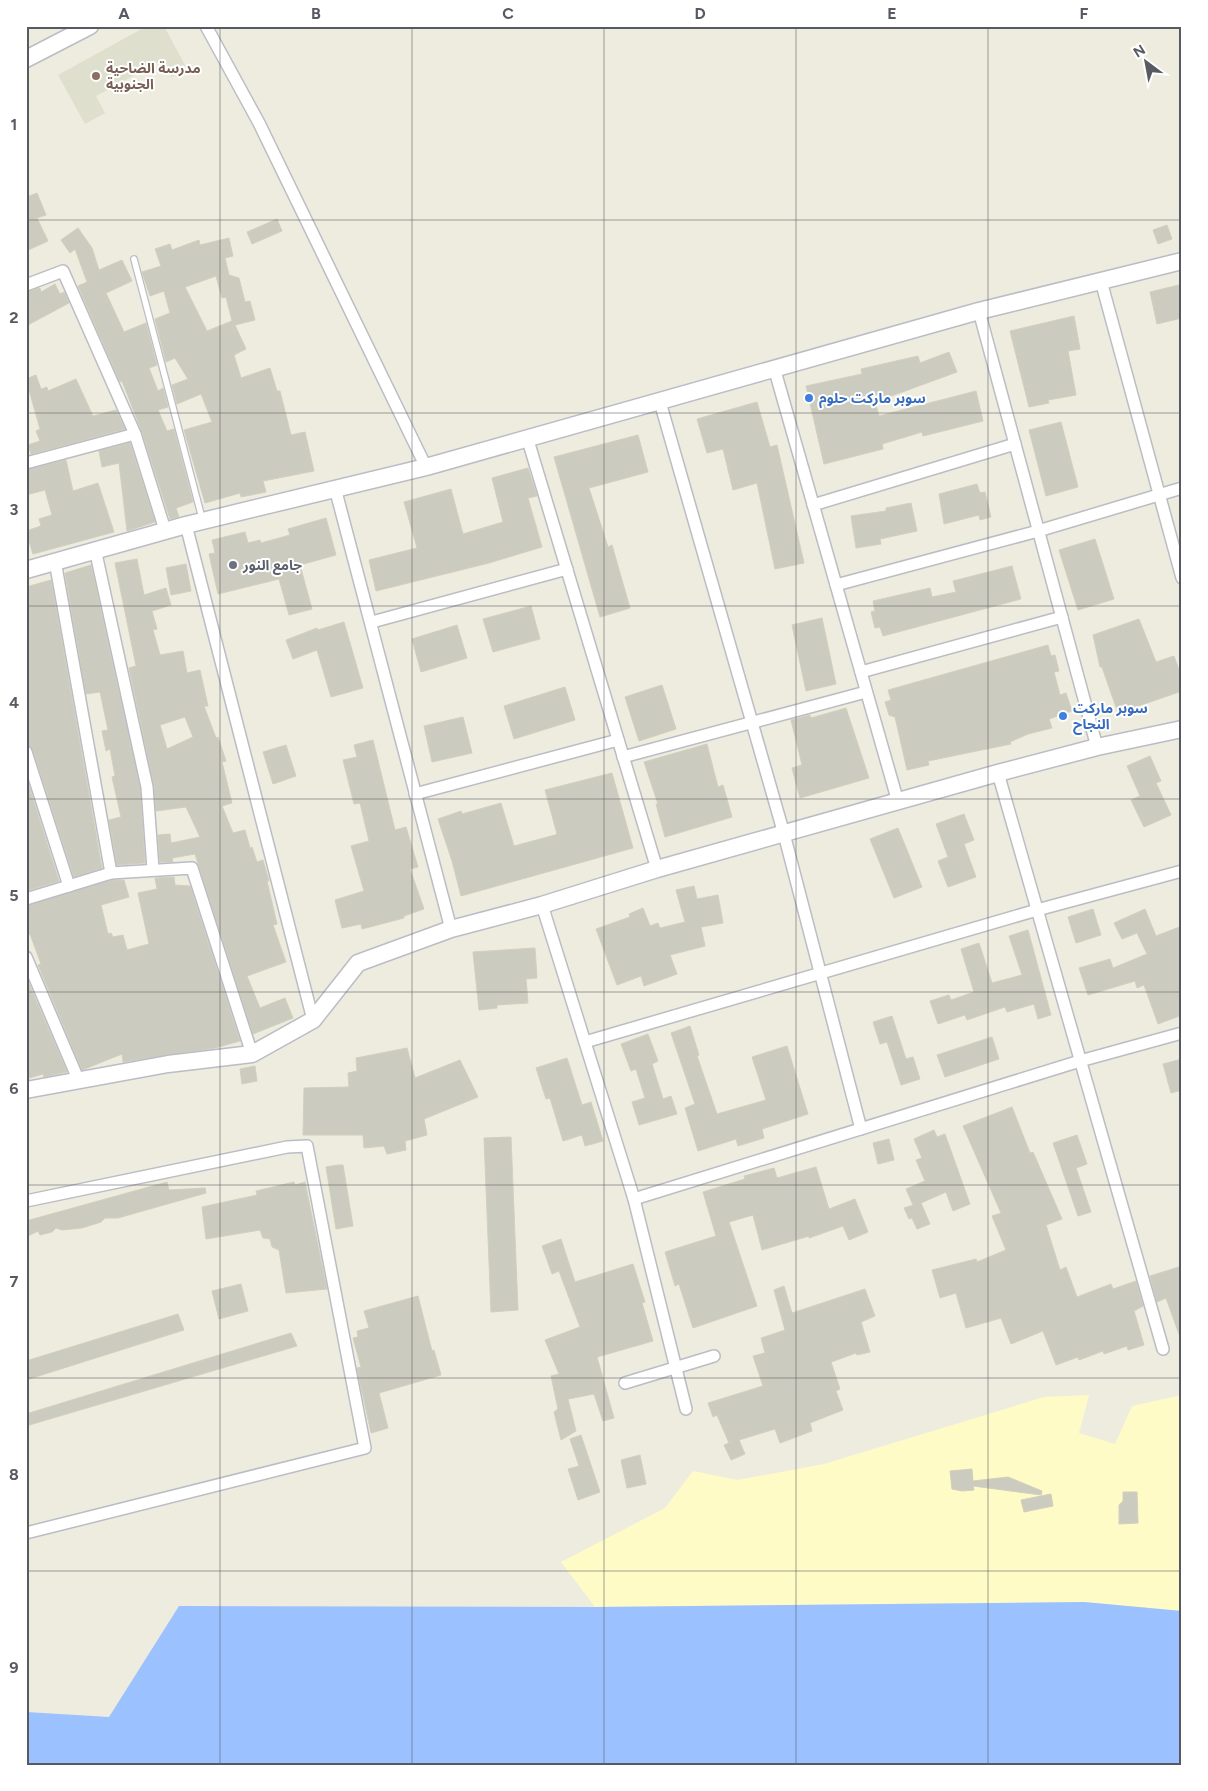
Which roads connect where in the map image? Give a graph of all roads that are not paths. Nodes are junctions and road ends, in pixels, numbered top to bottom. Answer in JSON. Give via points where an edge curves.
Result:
{"nodes":[{"id":1,"x":90,"y":26,"type":"edge"},
{"id":2,"x":206,"y":26,"type":"edge"},
{"id":3,"x":26,"y":59,"type":"edge"},
{"id":4,"x":134,"y":259,"type":"dead end"},
{"id":5,"x":1182,"y":261,"type":"edge"},
{"id":6,"x":1101,"y":281,"type":"junction"},
{"id":7,"x":26,"y":285,"type":"edge"},
{"id":8,"x":979,"y":312,"type":"junction"},
{"id":9,"x":775,"y":371,"type":"junction"},
{"id":10,"x":660,"y":402,"type":"junction"},
{"id":11,"x":135,"y":434,"type":"junction"},
{"id":12,"x":527,"y":437,"type":"junction"},
{"id":13,"x":1015,"y":444,"type":"junction"},
{"id":14,"x":26,"y":463,"type":"edge"},
{"id":15,"x":426,"y":467,"type":"junction"},
{"id":16,"x":335,"y":488,"type":"junction"},
{"id":17,"x":1182,"y":488,"type":"edge"},
{"id":18,"x":1159,"y":494,"type":"junction"},
{"id":19,"x":813,"y":505,"type":"junction"},
{"id":20,"x":203,"y":520,"type":"junction"},
{"id":21,"x":186,"y":525,"type":"junction"},
{"id":22,"x":165,"y":530,"type":"junction"},
{"id":23,"x":1038,"y":531,"type":"junction"},
{"id":24,"x":95,"y":549,"type":"junction"},
{"id":25,"x":55,"y":561,"type":"junction"},
{"id":26,"x":567,"y":569,"type":"junction"},
{"id":27,"x":26,"y":570,"type":"edge"},
{"id":28,"x":1182,"y":578,"type":"edge"},
{"id":29,"x":836,"y":585,"type":"junction"},
{"id":30,"x":1062,"y":617,"type":"junction"},
{"id":31,"x":372,"y":622,"type":"junction"},
{"id":32,"x":861,"y":672,"type":"junction"},
{"id":33,"x":866,"y":692,"type":"junction"},
{"id":34,"x":752,"y":722,"type":"junction"},
{"id":35,"x":1182,"y":729,"type":"edge"},
{"id":36,"x":618,"y":740,"type":"junction"},
{"id":37,"x":1097,"y":747,"type":"junction"},
{"id":38,"x":26,"y":752,"type":"edge"},
{"id":39,"x":623,"y":757,"type":"junction"},
{"id":40,"x":998,"y":773,"type":"junction"},
{"id":41,"x":415,"y":794,"type":"junction"},
{"id":42,"x":898,"y":802,"type":"junction"},
{"id":43,"x":784,"y":834,"type":"junction"},
{"id":44,"x":153,"y":869,"type":"junction"},
{"id":45,"x":657,"y":869,"type":"junction"},
{"id":46,"x":1182,"y":871,"type":"edge"},
{"id":47,"x":111,"y":872,"type":"junction"},
{"id":48,"x":69,"y":886,"type":"junction"},
{"id":49,"x":26,"y":899,"type":"edge"},
{"id":50,"x":542,"y":905,"type":"junction"},
{"id":51,"x":1037,"y":910,"type":"junction"},
{"id":52,"x":451,"y":929,"type":"junction"},
{"id":53,"x":26,"y":957,"type":"edge"},
{"id":54,"x":820,"y":972,"type":"junction"},
{"id":55,"x":314,"y":1020,"type":"junction"},
{"id":56,"x":1182,"y":1033,"type":"edge"},
{"id":57,"x":584,"y":1042,"type":"junction"},
{"id":58,"x":252,"y":1054,"type":"junction"},
{"id":59,"x":1080,"y":1061,"type":"junction"},
{"id":60,"x":78,"y":1079,"type":"junction"},
{"id":61,"x":26,"y":1090,"type":"edge"},
{"id":62,"x":861,"y":1129,"type":"junction"},
{"id":63,"x":634,"y":1199,"type":"junction"},
{"id":64,"x":26,"y":1200,"type":"edge"},
{"id":65,"x":1163,"y":1349,"type":"dead end"},
{"id":66,"x":714,"y":1356,"type":"dead end"},
{"id":67,"x":675,"y":1368,"type":"junction"},
{"id":68,"x":625,"y":1383,"type":"dead end"},
{"id":69,"x":686,"y":1408,"type":"dead end"},
{"id":70,"x":26,"y":1533,"type":"edge"}],
"edges":[{"from":1,"to":3,"type":"street"},
{"from":2,"to":15,"type":"street","via":[[259,123]]},
{"from":4,"to":20,"type":"lane"},
{"from":5,"to":6,"type":"street"},
{"from":6,"to":8,"type":"street"},
{"from":6,"to":18,"type":"street"},
{"from":7,"to":11,"type":"street","via":[[63,271]]},
{"from":8,"to":9,"type":"street"},
{"from":8,"to":13,"type":"street"},
{"from":9,"to":10,"type":"street"},
{"from":9,"to":19,"type":"street"},
{"from":10,"to":12,"type":"street"},
{"from":10,"to":34,"type":"street"},
{"from":11,"to":14,"type":"street"},
{"from":11,"to":22,"type":"street"},
{"from":12,"to":15,"type":"street"},
{"from":12,"to":26,"type":"street"},
{"from":13,"to":19,"type":"street"},
{"from":13,"to":23,"type":"street"},
{"from":15,"to":16,"type":"street"},
{"from":16,"to":20,"type":"street"},
{"from":16,"to":31,"type":"street"},
{"from":17,"to":18,"type":"street"},
{"from":18,"to":23,"type":"street"},
{"from":18,"to":28,"type":"street"},
{"from":19,"to":29,"type":"street"},
{"from":20,"to":21,"type":"street"},
{"from":21,"to":22,"type":"street"},
{"from":21,"to":55,"type":"street"},
{"from":22,"to":24,"type":"street"},
{"from":23,"to":29,"type":"street"},
{"from":23,"to":30,"type":"street"},
{"from":24,"to":25,"type":"street"},
{"from":24,"to":44,"type":"street","via":[[147,787]]},
{"from":25,"to":27,"type":"street"},
{"from":25,"to":47,"type":"street"},
{"from":26,"to":31,"type":"street"},
{"from":26,"to":36,"type":"street"},
{"from":29,"to":32,"type":"street"},
{"from":30,"to":32,"type":"street"},
{"from":30,"to":37,"type":"street"},
{"from":31,"to":41,"type":"street"},
{"from":32,"to":33,"type":"street"},
{"from":33,"to":34,"type":"street"},
{"from":33,"to":42,"type":"street"},
{"from":34,"to":39,"type":"street"},
{"from":34,"to":43,"type":"street"},
{"from":35,"to":37,"type":"street"},
{"from":36,"to":39,"type":"street"},
{"from":36,"to":41,"type":"street"},
{"from":37,"to":40,"type":"street"},
{"from":38,"to":48,"type":"street"},
{"from":39,"to":45,"type":"street"},
{"from":40,"to":42,"type":"street"},
{"from":40,"to":51,"type":"street"},
{"from":41,"to":52,"type":"street"},
{"from":42,"to":43,"type":"street"},
{"from":43,"to":45,"type":"street"},
{"from":43,"to":54,"type":"street"},
{"from":44,"to":47,"type":"street"},
{"from":44,"to":58,"type":"street","via":[[192,868]]},
{"from":45,"to":50,"type":"street"},
{"from":46,"to":51,"type":"street"},
{"from":47,"to":48,"type":"street"},
{"from":48,"to":49,"type":"street"},
{"from":50,"to":52,"type":"street"},
{"from":50,"to":57,"type":"street"},
{"from":51,"to":54,"type":"street"},
{"from":51,"to":59,"type":"street"},
{"from":52,"to":55,"type":"street","via":[[358,963]]},
{"from":53,"to":60,"type":"street"},
{"from":54,"to":57,"type":"street"},
{"from":54,"to":62,"type":"street"},
{"from":55,"to":58,"type":"street"},
{"from":56,"to":59,"type":"street"},
{"from":57,"to":63,"type":"street"},
{"from":58,"to":60,"type":"street"},
{"from":59,"to":62,"type":"street"},
{"from":59,"to":65,"type":"street"},
{"from":60,"to":61,"type":"street"},
{"from":62,"to":63,"type":"street"},
{"from":63,"to":67,"type":"street"},
{"from":64,"to":70,"type":"street","via":[[287,1147],[307,1146],[365,1448]]},
{"from":66,"to":67,"type":"street"},
{"from":67,"to":68,"type":"street"},
{"from":67,"to":69,"type":"street"}]}
